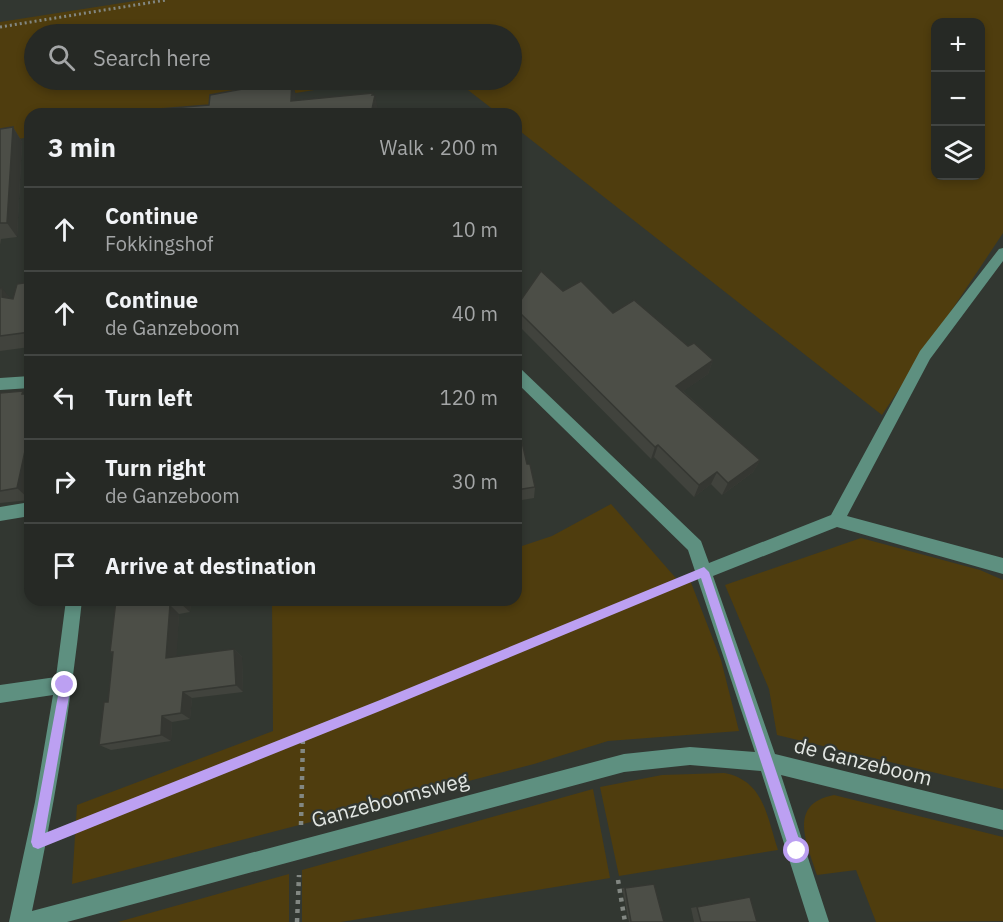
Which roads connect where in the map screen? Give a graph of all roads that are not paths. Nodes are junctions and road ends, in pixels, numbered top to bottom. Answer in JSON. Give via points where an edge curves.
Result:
{"nodes":[{"id":1,"x":1003,"y":252,"type":"edge"},
{"id":2,"x":522,"y":379,"type":"edge"},
{"id":3,"x":24,"y":382,"type":"edge"},
{"id":4,"x":0,"y":384,"type":"edge"},
{"id":5,"x":24,"y":510,"type":"edge"},
{"id":6,"x":0,"y":514,"type":"edge"},
{"id":7,"x":837,"y":520,"type":"junction"},
{"id":8,"x":1003,"y":566,"type":"edge"},
{"id":9,"x":704,"y":572,"type":"junction"},
{"id":10,"x":73,"y":606,"type":"edge"},
{"id":11,"x":65,"y":685,"type":"junction"},
{"id":12,"x":0,"y":694,"type":"edge"},
{"id":13,"x":768,"y":762,"type":"junction"},
{"id":14,"x":1003,"y":820,"type":"edge"},
{"id":15,"x":20,"y":922,"type":"edge"},
{"id":16,"x":30,"y":922,"type":"edge"},
{"id":17,"x":819,"y":922,"type":"edge"}],
"edges":[{"from":1,"to":7,"type":"street","via":[[925,355]]},
{"from":2,"to":9,"type":"street","name":"de Ganzeboom","via":[[695,546]]},
{"from":3,"to":4,"type":"street"},
{"from":5,"to":6,"type":"street"},
{"from":7,"to":8,"type":"street"},
{"from":7,"to":9,"type":"street"},
{"from":9,"to":13,"type":"street","name":"de Ganzeboom"},
{"from":10,"to":11,"type":"street"},
{"from":11,"to":12,"type":"street"},
{"from":11,"to":15,"type":"street"},
{"from":13,"to":14,"type":"street","name":"de Ganzeboom"},
{"from":13,"to":16,"type":"street","name":"Ganzeboomsweg","via":[[690,756],[624,763]]},
{"from":13,"to":17,"type":"street"}]}
